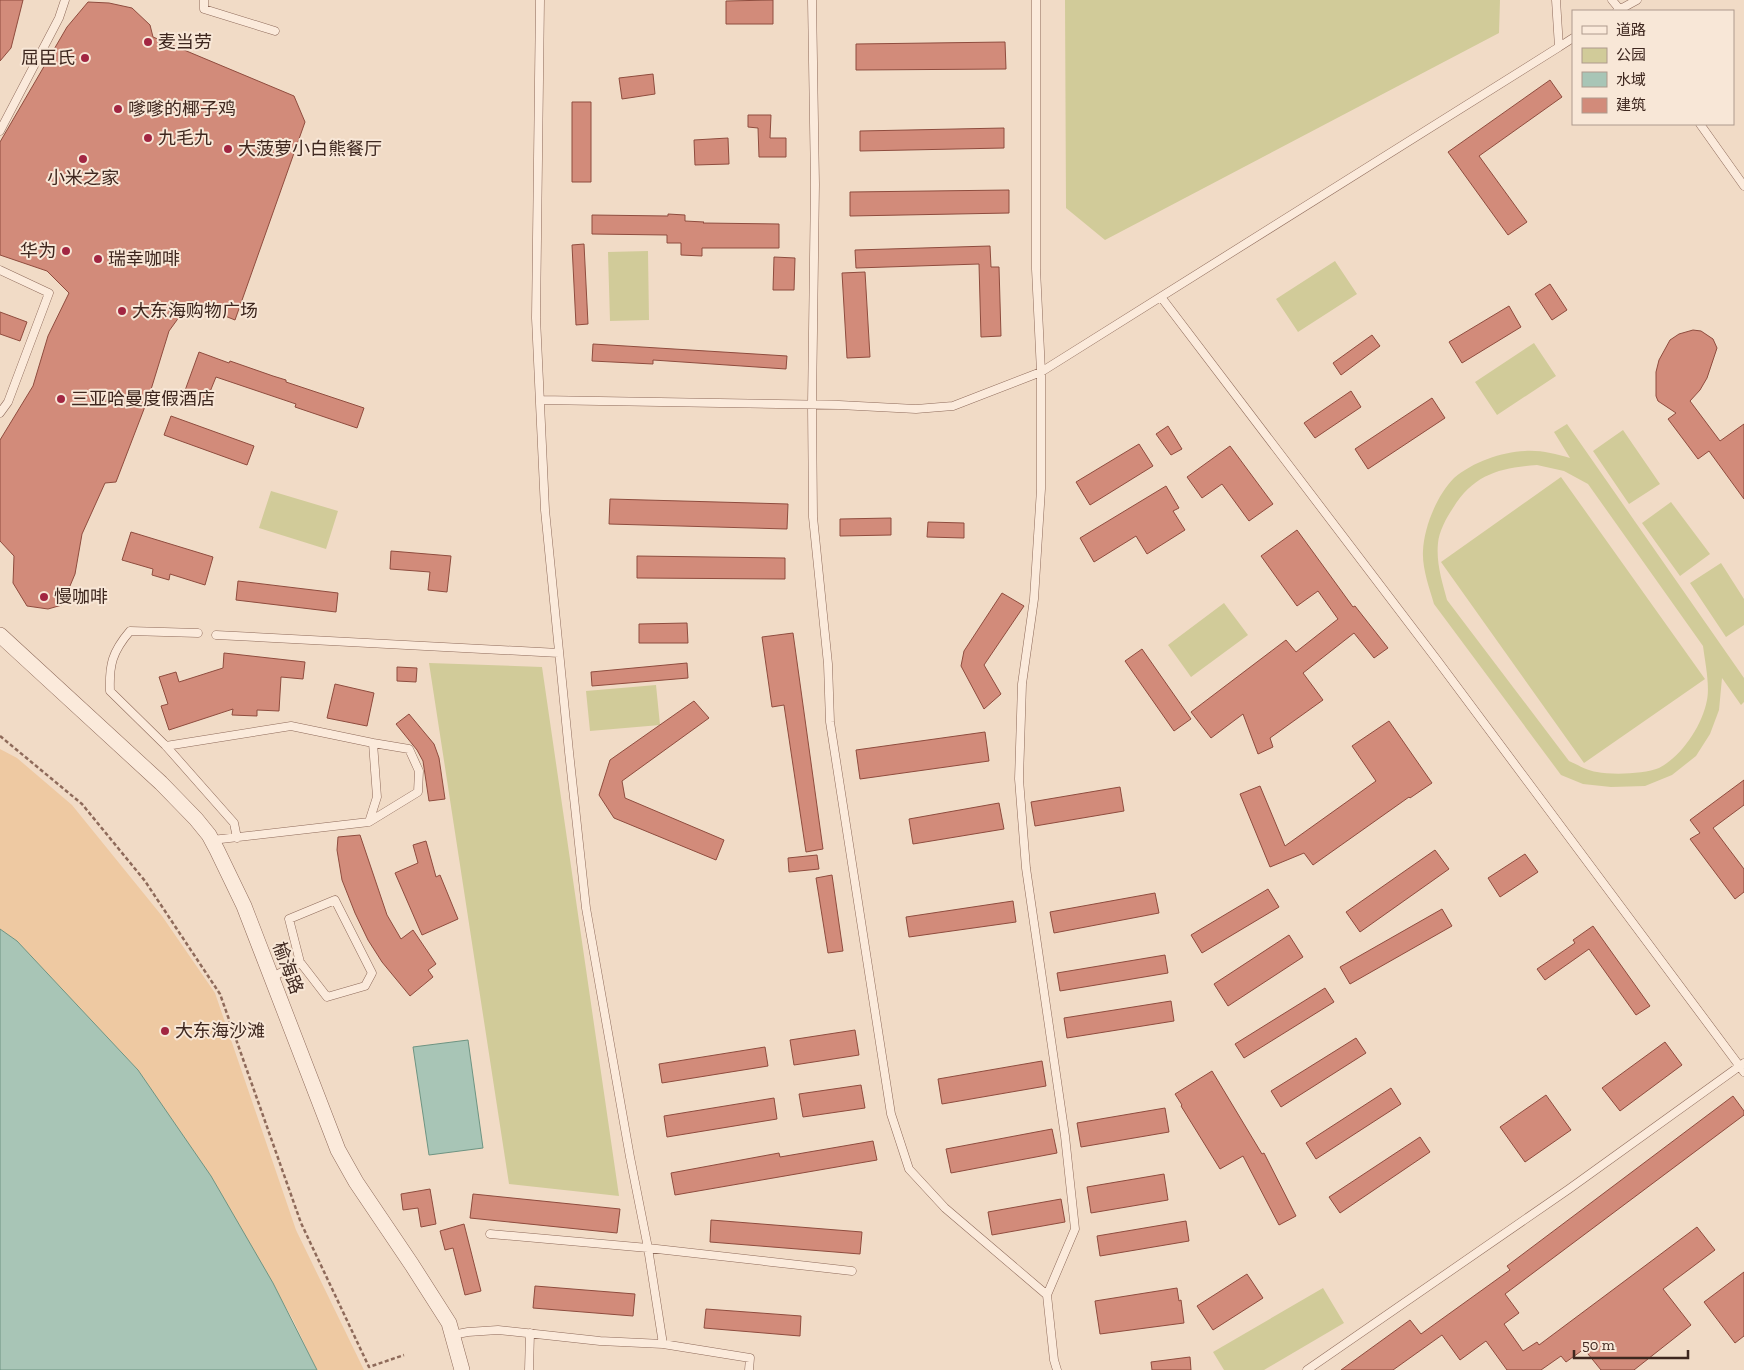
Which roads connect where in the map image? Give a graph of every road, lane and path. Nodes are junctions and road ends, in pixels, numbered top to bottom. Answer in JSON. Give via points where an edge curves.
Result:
{"nodes":[{"id":1,"x":64,"y":0,"type":"edge"},
{"id":2,"x":204,"y":0,"type":"edge"},
{"id":3,"x":540,"y":0,"type":"edge"},
{"id":4,"x":812,"y":0,"type":"edge"},
{"id":5,"x":1036,"y":0,"type":"edge"},
{"id":6,"x":1556,"y":0,"type":"edge"},
{"id":7,"x":1637,"y":0,"type":"edge"},
{"id":8,"x":1621,"y":10,"type":"edge"},
{"id":9,"x":275,"y":30,"type":"dead end"},
{"id":10,"x":1572,"y":39,"type":"edge"},
{"id":11,"x":1559,"y":47,"type":"junction"},
{"id":12,"x":1701,"y":125,"type":"edge"},
{"id":13,"x":0,"y":131,"type":"edge"},
{"id":14,"x":1744,"y":186,"type":"edge"},
{"id":15,"x":0,"y":270,"type":"edge"},
{"id":16,"x":1161,"y":297,"type":"junction"},
{"id":17,"x":1041,"y":372,"type":"junction"},
{"id":18,"x":540,"y":400,"type":"junction"},
{"id":19,"x":812,"y":404,"type":"junction"},
{"id":20,"x":0,"y":413,"type":"edge"},
{"id":21,"x":198,"y":634,"type":"dead end"},
{"id":22,"x":0,"y":635,"type":"edge"},
{"id":23,"x":216,"y":635,"type":"dead end"},
{"id":24,"x":559,"y":653,"type":"junction"},
{"id":25,"x":0,"y":736,"type":"edge"},
{"id":26,"x":373,"y":743,"type":"junction"},
{"id":27,"x":166,"y":746,"type":"junction"},
{"id":28,"x":369,"y":822,"type":"junction"},
{"id":29,"x":237,"y":838,"type":"junction"},
{"id":30,"x":212,"y":840,"type":"junction"},
{"id":31,"x":300,"y":962,"type":"junction"},
{"id":32,"x":271,"y":978,"type":"junction"},
{"id":33,"x":1742,"y":1067,"type":"edge"},
{"id":34,"x":490,"y":1234,"type":"dead end"},
{"id":35,"x":648,"y":1248,"type":"junction"},
{"id":36,"x":852,"y":1271,"type":"dead end"},
{"id":37,"x":1047,"y":1295,"type":"junction"},
{"id":38,"x":530,"y":1333,"type":"junction"},
{"id":39,"x":452,"y":1334,"type":"junction"},
{"id":40,"x":663,"y":1344,"type":"junction"},
{"id":41,"x":404,"y":1355,"type":"dead end"},
{"id":42,"x":462,"y":1370,"type":"edge"},
{"id":43,"x":528,"y":1370,"type":"edge"},
{"id":44,"x":749,"y":1370,"type":"edge"},
{"id":45,"x":1057,"y":1370,"type":"edge"},
{"id":46,"x":1307,"y":1370,"type":"edge"}],
"edges":[{"from":1,"to":13,"type":"lane","via":[[59,18]]},
{"from":2,"to":9,"type":"lane","via":[[204,8]]},
{"from":3,"to":18,"type":"lane","via":[[536,318]]},
{"from":4,"to":19,"type":"lane","via":[[815,184]]},
{"from":5,"to":17,"type":"lane","via":[[1036,269]]},
{"from":6,"to":11,"type":"lane"},
{"from":7,"to":8,"type":"lane"},
{"from":10,"to":11,"type":"lane"},
{"from":11,"to":16,"type":"lane"},
{"from":12,"to":14,"type":"lane"},
{"from":15,"to":20,"type":"lane","via":[[49,293],[8,402]]},
{"from":16,"to":17,"type":"lane"},
{"from":16,"to":33,"type":"lane"},
{"from":17,"to":19,"type":"lane","via":[[953,406],[916,409]]},
{"from":17,"to":37,"type":"lane","via":[[1041,489],[1034,599],[1022,684],[1019,779],[1026,868],[1066,1136],[1075,1229]]},
{"from":18,"to":19,"type":"lane"},
{"from":18,"to":24,"type":"lane","via":[[545,510]]},
{"from":19,"to":37,"type":"lane","via":[[813,517],[828,664],[830,722],[892,1114],[909,1169],[945,1208]]},
{"from":21,"to":27,"type":"lane","via":[[130,631],[112,658],[110,691]]},
{"from":22,"to":30,"type":"street","name":"榆海路","via":[[161,783],[196,818]]},
{"from":23,"to":24,"type":"lane"},
{"from":24,"to":35,"type":"lane","via":[[586,908]]},
{"from":25,"to":41,"type":"path","via":[[82,804],[145,881],[220,994],[301,1223],[369,1367]]},
{"from":26,"to":27,"type":"lane","via":[[291,726]]},
{"from":26,"to":28,"type":"lane","via":[[377,797]]},
{"from":26,"to":28,"type":"lane","via":[[409,749],[419,771],[418,792]]},
{"from":27,"to":29,"type":"lane","via":[[234,822]]},
{"from":28,"to":29,"type":"lane"},
{"from":29,"to":30,"type":"lane"},
{"from":30,"to":32,"type":"street","name":"榆海路","via":[[244,906]]},
{"from":31,"to":31,"type":"lane","via":[[327,997],[365,986],[372,973],[335,900],[290,919]]},
{"from":31,"to":32,"type":"lane"},
{"from":32,"to":39,"type":"street","name":"榆海路","via":[[338,1150],[449,1323]]},
{"from":33,"to":46,"type":"lane"},
{"from":34,"to":35,"type":"lane"},
{"from":35,"to":36,"type":"lane"},
{"from":35,"to":40,"type":"lane"},
{"from":37,"to":45,"type":"lane"},
{"from":38,"to":39,"type":"lane","via":[[498,1330]]},
{"from":38,"to":40,"type":"lane"},
{"from":38,"to":43,"type":"lane"},
{"from":39,"to":42,"type":"street","name":"榆海路"},
{"from":40,"to":44,"type":"lane","via":[[750,1358]]}]}
